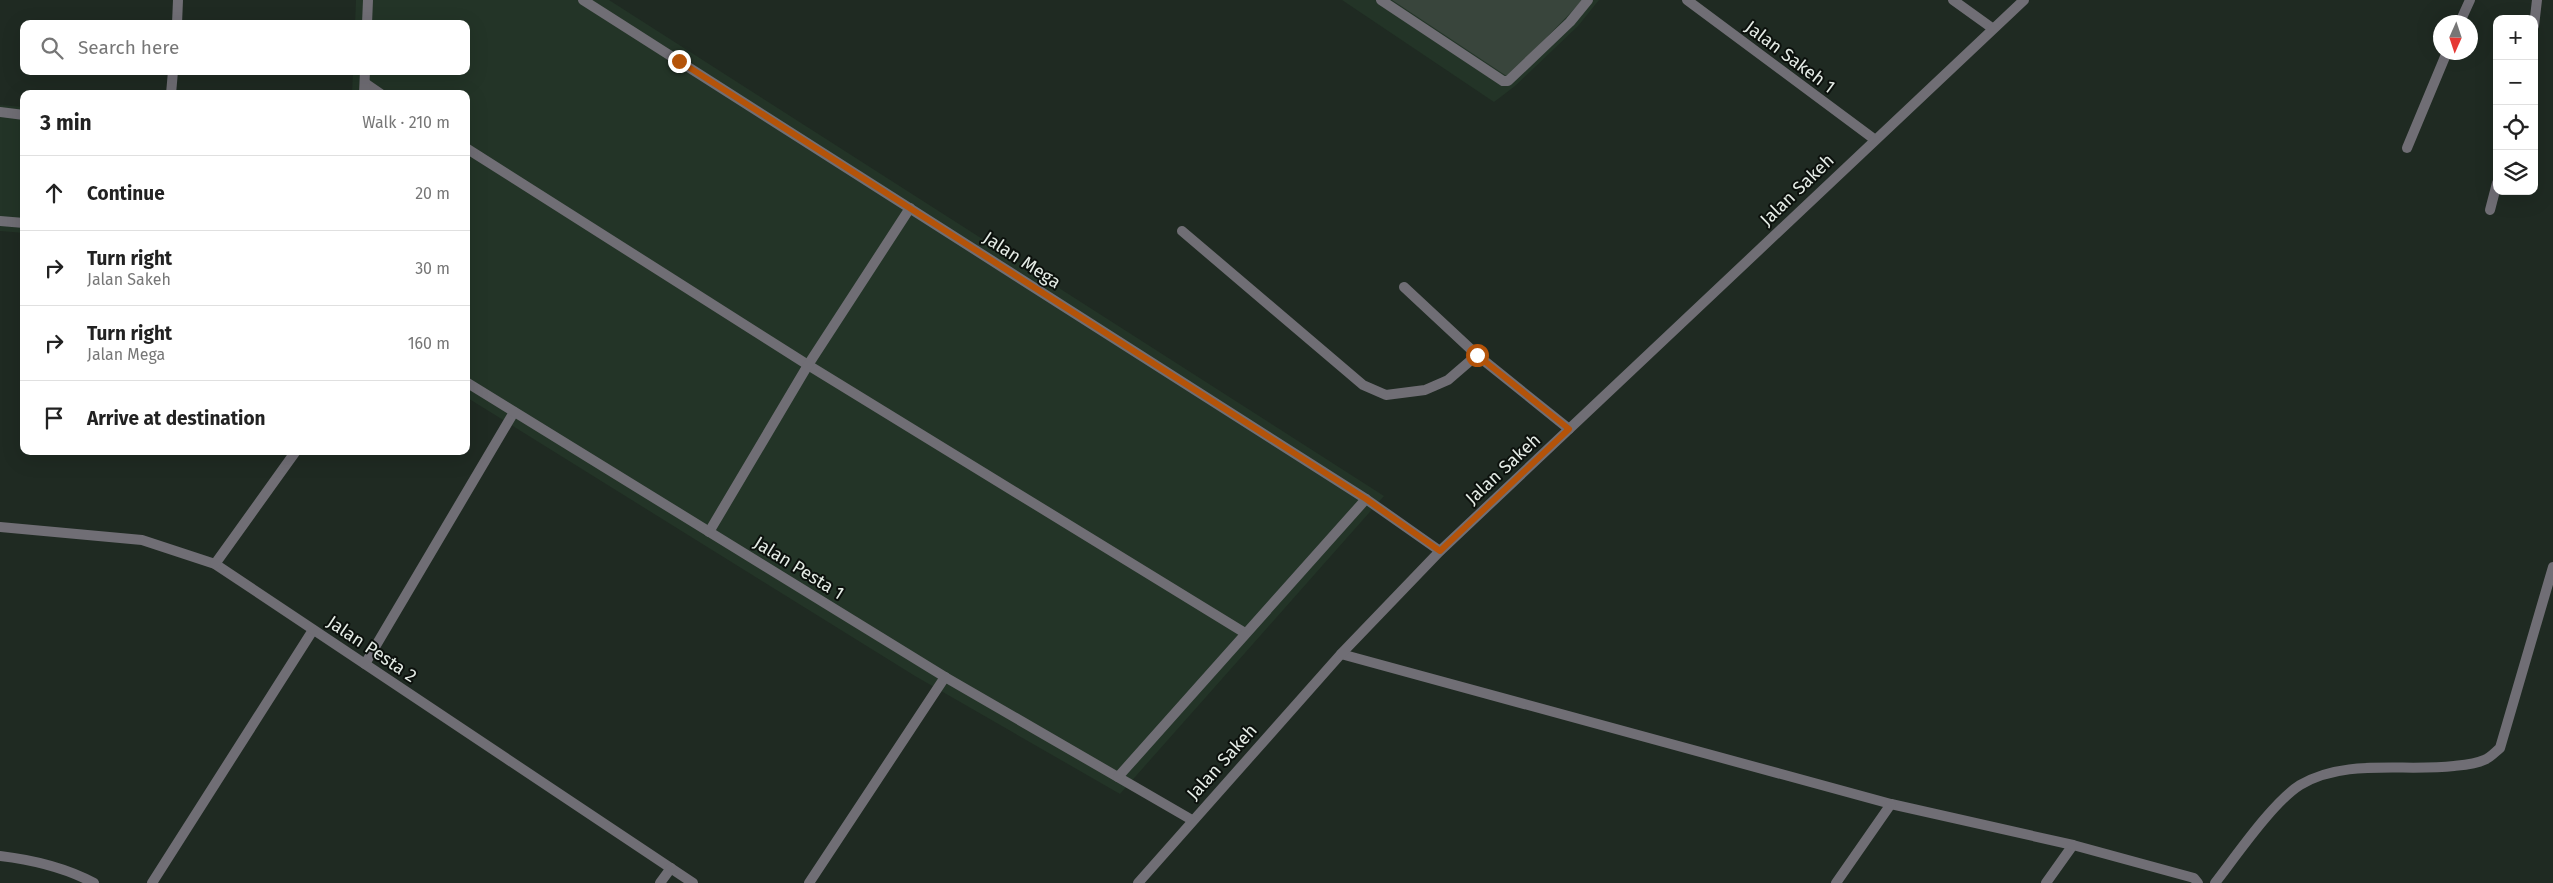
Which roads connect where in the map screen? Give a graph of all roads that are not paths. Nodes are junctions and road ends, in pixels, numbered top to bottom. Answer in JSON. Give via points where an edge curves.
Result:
{"nodes":[{"id":1,"x":178,"y":0,"type":"edge"},
{"id":2,"x":368,"y":0,"type":"edge"},
{"id":3,"x":584,"y":0,"type":"edge"},
{"id":4,"x":1381,"y":0,"type":"edge"},
{"id":5,"x":1588,"y":0,"type":"edge"},
{"id":6,"x":1687,"y":0,"type":"edge"},
{"id":7,"x":1953,"y":0,"type":"edge"},
{"id":8,"x":2024,"y":0,"type":"edge"},
{"id":9,"x":2470,"y":0,"type":"edge"},
{"id":10,"x":2537,"y":0,"type":"edge"},
{"id":11,"x":2463,"y":15,"type":"edge"},
{"id":12,"x":2535,"y":15,"type":"edge"},
{"id":13,"x":176,"y":20,"type":"edge"},
{"id":14,"x":367,"y":20,"type":"edge"},
{"id":15,"x":1992,"y":28,"type":"junction"},
{"id":16,"x":2444,"y":60,"type":"edge"},
{"id":17,"x":173,"y":75,"type":"edge"},
{"id":18,"x":365,"y":75,"type":"edge"},
{"id":19,"x":364,"y":89,"type":"edge"},
{"id":20,"x":171,"y":90,"type":"edge"},
{"id":21,"x":0,"y":112,"type":"edge"},
{"id":22,"x":20,"y":114,"type":"edge"},
{"id":23,"x":1874,"y":139,"type":"junction"},
{"id":24,"x":2407,"y":148,"type":"dead end"},
{"id":25,"x":470,"y":151,"type":"edge"},
{"id":26,"x":2494,"y":195,"type":"edge"},
{"id":27,"x":910,"y":208,"type":"junction"},
{"id":28,"x":2490,"y":210,"type":"dead end"},
{"id":29,"x":0,"y":221,"type":"edge"},
{"id":30,"x":20,"y":223,"type":"edge"},
{"id":31,"x":1182,"y":231,"type":"dead end"},
{"id":32,"x":1404,"y":287,"type":"dead end"},
{"id":33,"x":1477,"y":355,"type":"junction"},
{"id":34,"x":808,"y":365,"type":"junction"},
{"id":35,"x":470,"y":384,"type":"edge"},
{"id":36,"x":514,"y":412,"type":"junction"},
{"id":37,"x":1569,"y":429,"type":"junction"},
{"id":38,"x":293,"y":455,"type":"edge"},
{"id":39,"x":1366,"y":499,"type":"junction"},
{"id":40,"x":0,"y":527,"type":"edge"},
{"id":41,"x":709,"y":532,"type":"junction"},
{"id":42,"x":1440,"y":551,"type":"junction"},
{"id":43,"x":215,"y":564,"type":"junction"},
{"id":44,"x":2553,"y":567,"type":"edge"},
{"id":45,"x":313,"y":630,"type":"junction"},
{"id":46,"x":1245,"y":633,"type":"junction"},
{"id":47,"x":1341,"y":654,"type":"junction"},
{"id":48,"x":365,"y":664,"type":"junction"},
{"id":49,"x":945,"y":677,"type":"junction"},
{"id":50,"x":1118,"y":777,"type":"junction"},
{"id":51,"x":1890,"y":804,"type":"junction"},
{"id":52,"x":1192,"y":820,"type":"junction"},
{"id":53,"x":2073,"y":845,"type":"junction"},
{"id":54,"x":0,"y":856,"type":"edge"},
{"id":55,"x":670,"y":868,"type":"junction"},
{"id":56,"x":94,"y":883,"type":"edge"},
{"id":57,"x":152,"y":883,"type":"edge"},
{"id":58,"x":660,"y":883,"type":"edge"},
{"id":59,"x":693,"y":883,"type":"edge"},
{"id":60,"x":809,"y":883,"type":"edge"},
{"id":61,"x":1138,"y":883,"type":"edge"},
{"id":62,"x":1836,"y":883,"type":"edge"},
{"id":63,"x":2046,"y":883,"type":"edge"},
{"id":64,"x":2198,"y":883,"type":"edge"},
{"id":65,"x":2215,"y":883,"type":"edge"}],
"edges":[{"from":1,"to":13,"type":"street"},
{"from":2,"to":14,"type":"street"},
{"from":3,"to":27,"type":"street","name":"Jalan Mega"},
{"from":4,"to":5,"type":"street","via":[[1503,82],[1570,22]]},
{"from":6,"to":23,"type":"street","name":"Jalan Sakeh 1"},
{"from":7,"to":15,"type":"street"},
{"from":8,"to":15,"type":"street","name":"Jalan Sakeh"},
{"from":9,"to":11,"type":"street"},
{"from":10,"to":12,"type":"street"},
{"from":15,"to":23,"type":"street","name":"Jalan Sakeh"},
{"from":16,"to":24,"type":"street"},
{"from":17,"to":20,"type":"street"},
{"from":18,"to":19,"type":"street"},
{"from":21,"to":22,"type":"street"},
{"from":23,"to":37,"type":"street","name":"Jalan Sakeh"},
{"from":25,"to":34,"type":"street"},
{"from":26,"to":28,"type":"street"},
{"from":27,"to":34,"type":"street"},
{"from":27,"to":39,"type":"street","name":"Jalan Mega"},
{"from":29,"to":30,"type":"street"},
{"from":31,"to":33,"type":"street","via":[[1363,385],[1386,395],[1424,390],[1448,380]]},
{"from":32,"to":33,"type":"street"},
{"from":33,"to":37,"type":"street"},
{"from":34,"to":41,"type":"street"},
{"from":34,"to":46,"type":"street"},
{"from":35,"to":36,"type":"street","name":"Jalan Pesta 1"},
{"from":36,"to":41,"type":"street","name":"Jalan Pesta 1"},
{"from":36,"to":48,"type":"street"},
{"from":37,"to":42,"type":"street","name":"Jalan Sakeh"},
{"from":38,"to":43,"type":"street"},
{"from":39,"to":42,"type":"street","name":"Jalan Mega"},
{"from":39,"to":46,"type":"street"},
{"from":40,"to":43,"type":"street","name":"Jalan Pesta 2","via":[[142,540]]},
{"from":41,"to":49,"type":"street","name":"Jalan Pesta 1"},
{"from":42,"to":47,"type":"street","name":"Jalan Sakeh"},
{"from":43,"to":45,"type":"street","name":"Jalan Pesta 2"},
{"from":44,"to":65,"type":"street","via":[[2500,748],[2484,760],[2467,764],[2349,769],[2314,778],[2277,805]]},
{"from":45,"to":48,"type":"street","name":"Jalan Pesta 2"},
{"from":45,"to":57,"type":"street"},
{"from":46,"to":50,"type":"street"},
{"from":47,"to":51,"type":"street"},
{"from":47,"to":52,"type":"street","name":"Jalan Sakeh"},
{"from":48,"to":55,"type":"street","name":"Jalan Pesta 2"},
{"from":49,"to":50,"type":"street","name":"Jalan Pesta 1"},
{"from":49,"to":60,"type":"street"},
{"from":50,"to":52,"type":"street","name":"Jalan Pesta 1"},
{"from":51,"to":53,"type":"street"},
{"from":51,"to":62,"type":"street"},
{"from":52,"to":61,"type":"street","name":"Jalan Sakeh"},
{"from":53,"to":63,"type":"street"},
{"from":53,"to":64,"type":"street","via":[[2194,878]]},
{"from":54,"to":56,"type":"street","via":[[33,860],[73,872]]},
{"from":55,"to":58,"type":"street"},
{"from":55,"to":59,"type":"street","name":"Jalan Pesta 2"}]}
